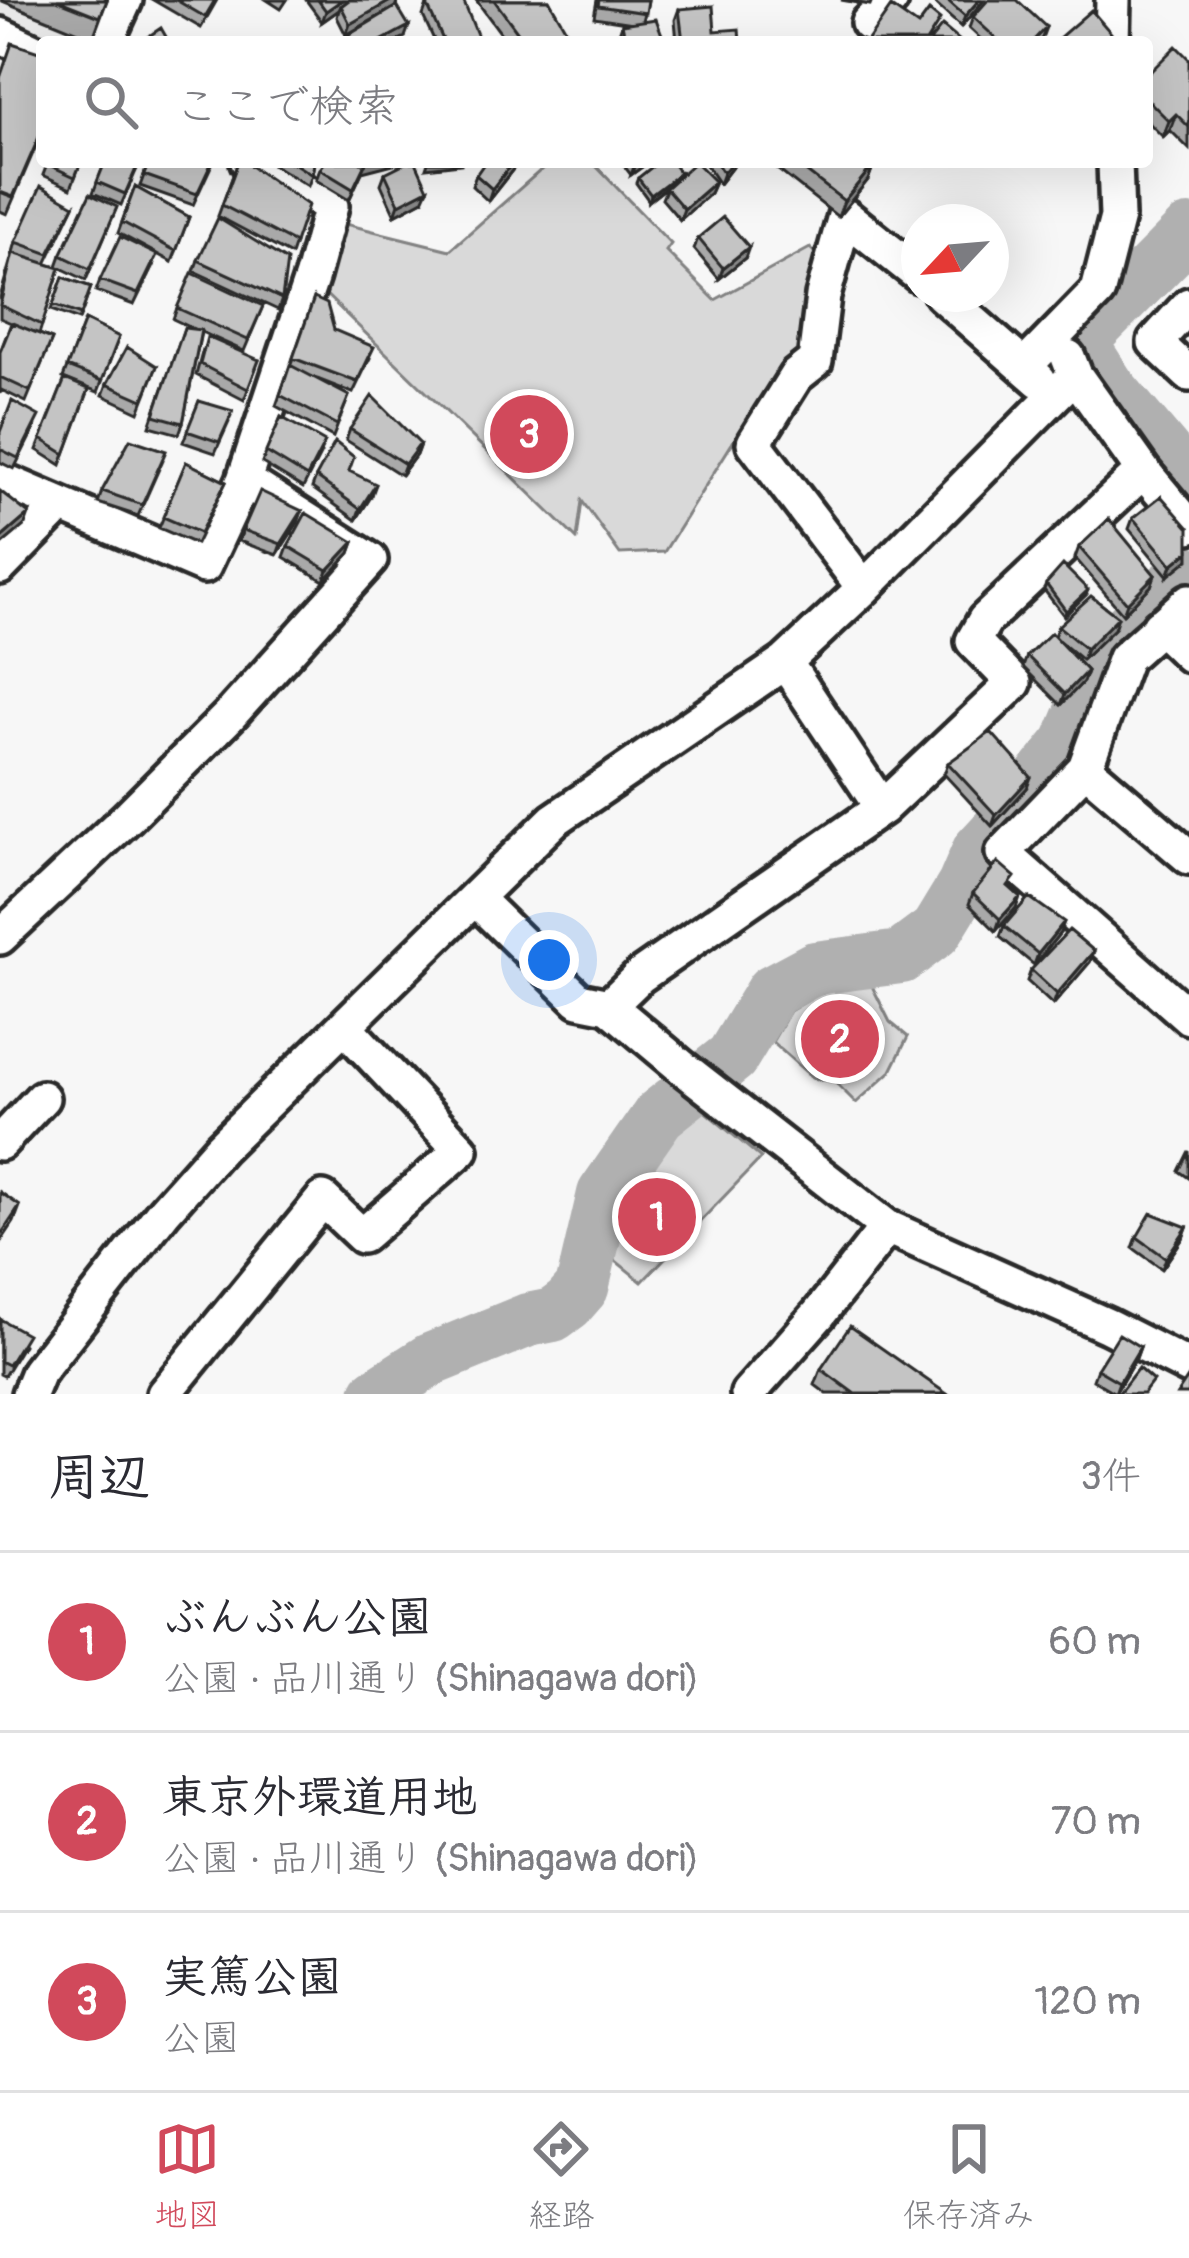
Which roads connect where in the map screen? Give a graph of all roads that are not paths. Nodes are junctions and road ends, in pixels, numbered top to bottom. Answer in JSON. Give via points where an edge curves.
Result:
{"nodes":[{"id":1,"x":125,"y":0,"type":"edge"},
{"id":2,"x":1113,"y":0,"type":"edge"},
{"id":3,"x":0,"y":35,"type":"edge"},
{"id":4,"x":109,"y":36,"type":"edge"},
{"id":5,"x":1112,"y":36,"type":"edge"},
{"id":6,"x":36,"y":53,"type":"edge"},
{"id":7,"x":259,"y":168,"type":"edge"},
{"id":8,"x":1115,"y":168,"type":"edge"},
{"id":9,"x":901,"y":261,"type":"edge"},
{"id":10,"x":1189,"y":305,"type":"edge"},
{"id":11,"x":962,"y":312,"type":"edge"},
{"id":12,"x":1058,"y":332,"type":"junction"},
{"id":13,"x":1025,"y":366,"type":"junction"},
{"id":14,"x":1189,"y":374,"type":"edge"},
{"id":15,"x":1064,"y":385,"type":"junction"},
{"id":16,"x":1143,"y":471,"type":"junction"},
{"id":17,"x":0,"y":479,"type":"edge"},
{"id":18,"x":244,"y":480,"type":"junction"},
{"id":19,"x":60,"y":506,"type":"junction"},
{"id":20,"x":1189,"y":526,"type":"edge"},
{"id":21,"x":0,"y":567,"type":"edge"},
{"id":22,"x":864,"y":588,"type":"junction"},
{"id":23,"x":1189,"y":602,"type":"edge"},
{"id":24,"x":1160,"y":626,"type":"junction"},
{"id":25,"x":1189,"y":655,"type":"edge"},
{"id":26,"x":785,"y":662,"type":"junction"},
{"id":27,"x":1085,"y":768,"type":"junction"},
{"id":28,"x":882,"y":808,"type":"junction"},
{"id":29,"x":1189,"y":857,"type":"edge"},
{"id":30,"x":476,"y":899,"type":"junction"},
{"id":31,"x":0,"y":937,"type":"edge"},
{"id":32,"x":609,"y":1006,"type":"junction"},
{"id":33,"x":1189,"y":1017,"type":"edge"},
{"id":34,"x":345,"y":1027,"type":"junction"},
{"id":35,"x":42,"y":1098,"type":"dead end"},
{"id":36,"x":0,"y":1142,"type":"edge"},
{"id":37,"x":887,"y":1227,"type":"junction"},
{"id":38,"x":1189,"y":1367,"type":"edge"},
{"id":39,"x":29,"y":1394,"type":"edge"},
{"id":40,"x":164,"y":1394,"type":"edge"},
{"id":41,"x":748,"y":1394,"type":"edge"}],
"edges":[{"from":1,"to":4,"type":"street"},
{"from":2,"to":5,"type":"street"},
{"from":3,"to":6,"type":"street"},
{"from":7,"to":18,"type":"street","via":[[331,206]]},
{"from":8,"to":12,"type":"street","via":[[1117,217],[1098,291]]},
{"from":9,"to":22,"type":"street","via":[[845,216],[815,361],[796,376],[754,443]]},
{"from":10,"to":14,"type":"street","via":[[1155,342]]},
{"from":11,"to":13,"type":"street"},
{"from":12,"to":13,"type":"street"},
{"from":12,"to":15,"type":"street"},
{"from":13,"to":15,"type":"street"},
{"from":15,"to":16,"type":"street"},
{"from":15,"to":22,"type":"street"},
{"from":16,"to":20,"type":"street"},
{"from":16,"to":28,"type":"street","via":[[985,620],[973,641],[1014,682]]},
{"from":17,"to":19,"type":"street"},
{"from":18,"to":19,"type":"street","via":[[204,566]]},
{"from":18,"to":31,"type":"street","via":[[370,560],[231,714]]},
{"from":19,"to":21,"type":"street"},
{"from":22,"to":26,"type":"street"},
{"from":23,"to":24,"type":"street"},
{"from":24,"to":25,"type":"street"},
{"from":24,"to":27,"type":"street","via":[[1125,658]]},
{"from":26,"to":28,"type":"street"},
{"from":26,"to":30,"type":"street","via":[[554,820]]},
{"from":27,"to":29,"type":"street"},
{"from":27,"to":33,"type":"street","via":[[1003,853]]},
{"from":28,"to":32,"type":"street","via":[[640,976]]},
{"from":30,"to":32,"type":"street","via":[[579,1000]]},
{"from":30,"to":34,"type":"street"},
{"from":32,"to":37,"type":"street"},
{"from":34,"to":39,"type":"street","via":[[164,1211]]},
{"from":34,"to":40,"type":"street","via":[[461,1150],[362,1236],[322,1199]]},
{"from":35,"to":36,"type":"street"},
{"from":37,"to":38,"type":"street"},
{"from":37,"to":41,"type":"street"}]}
